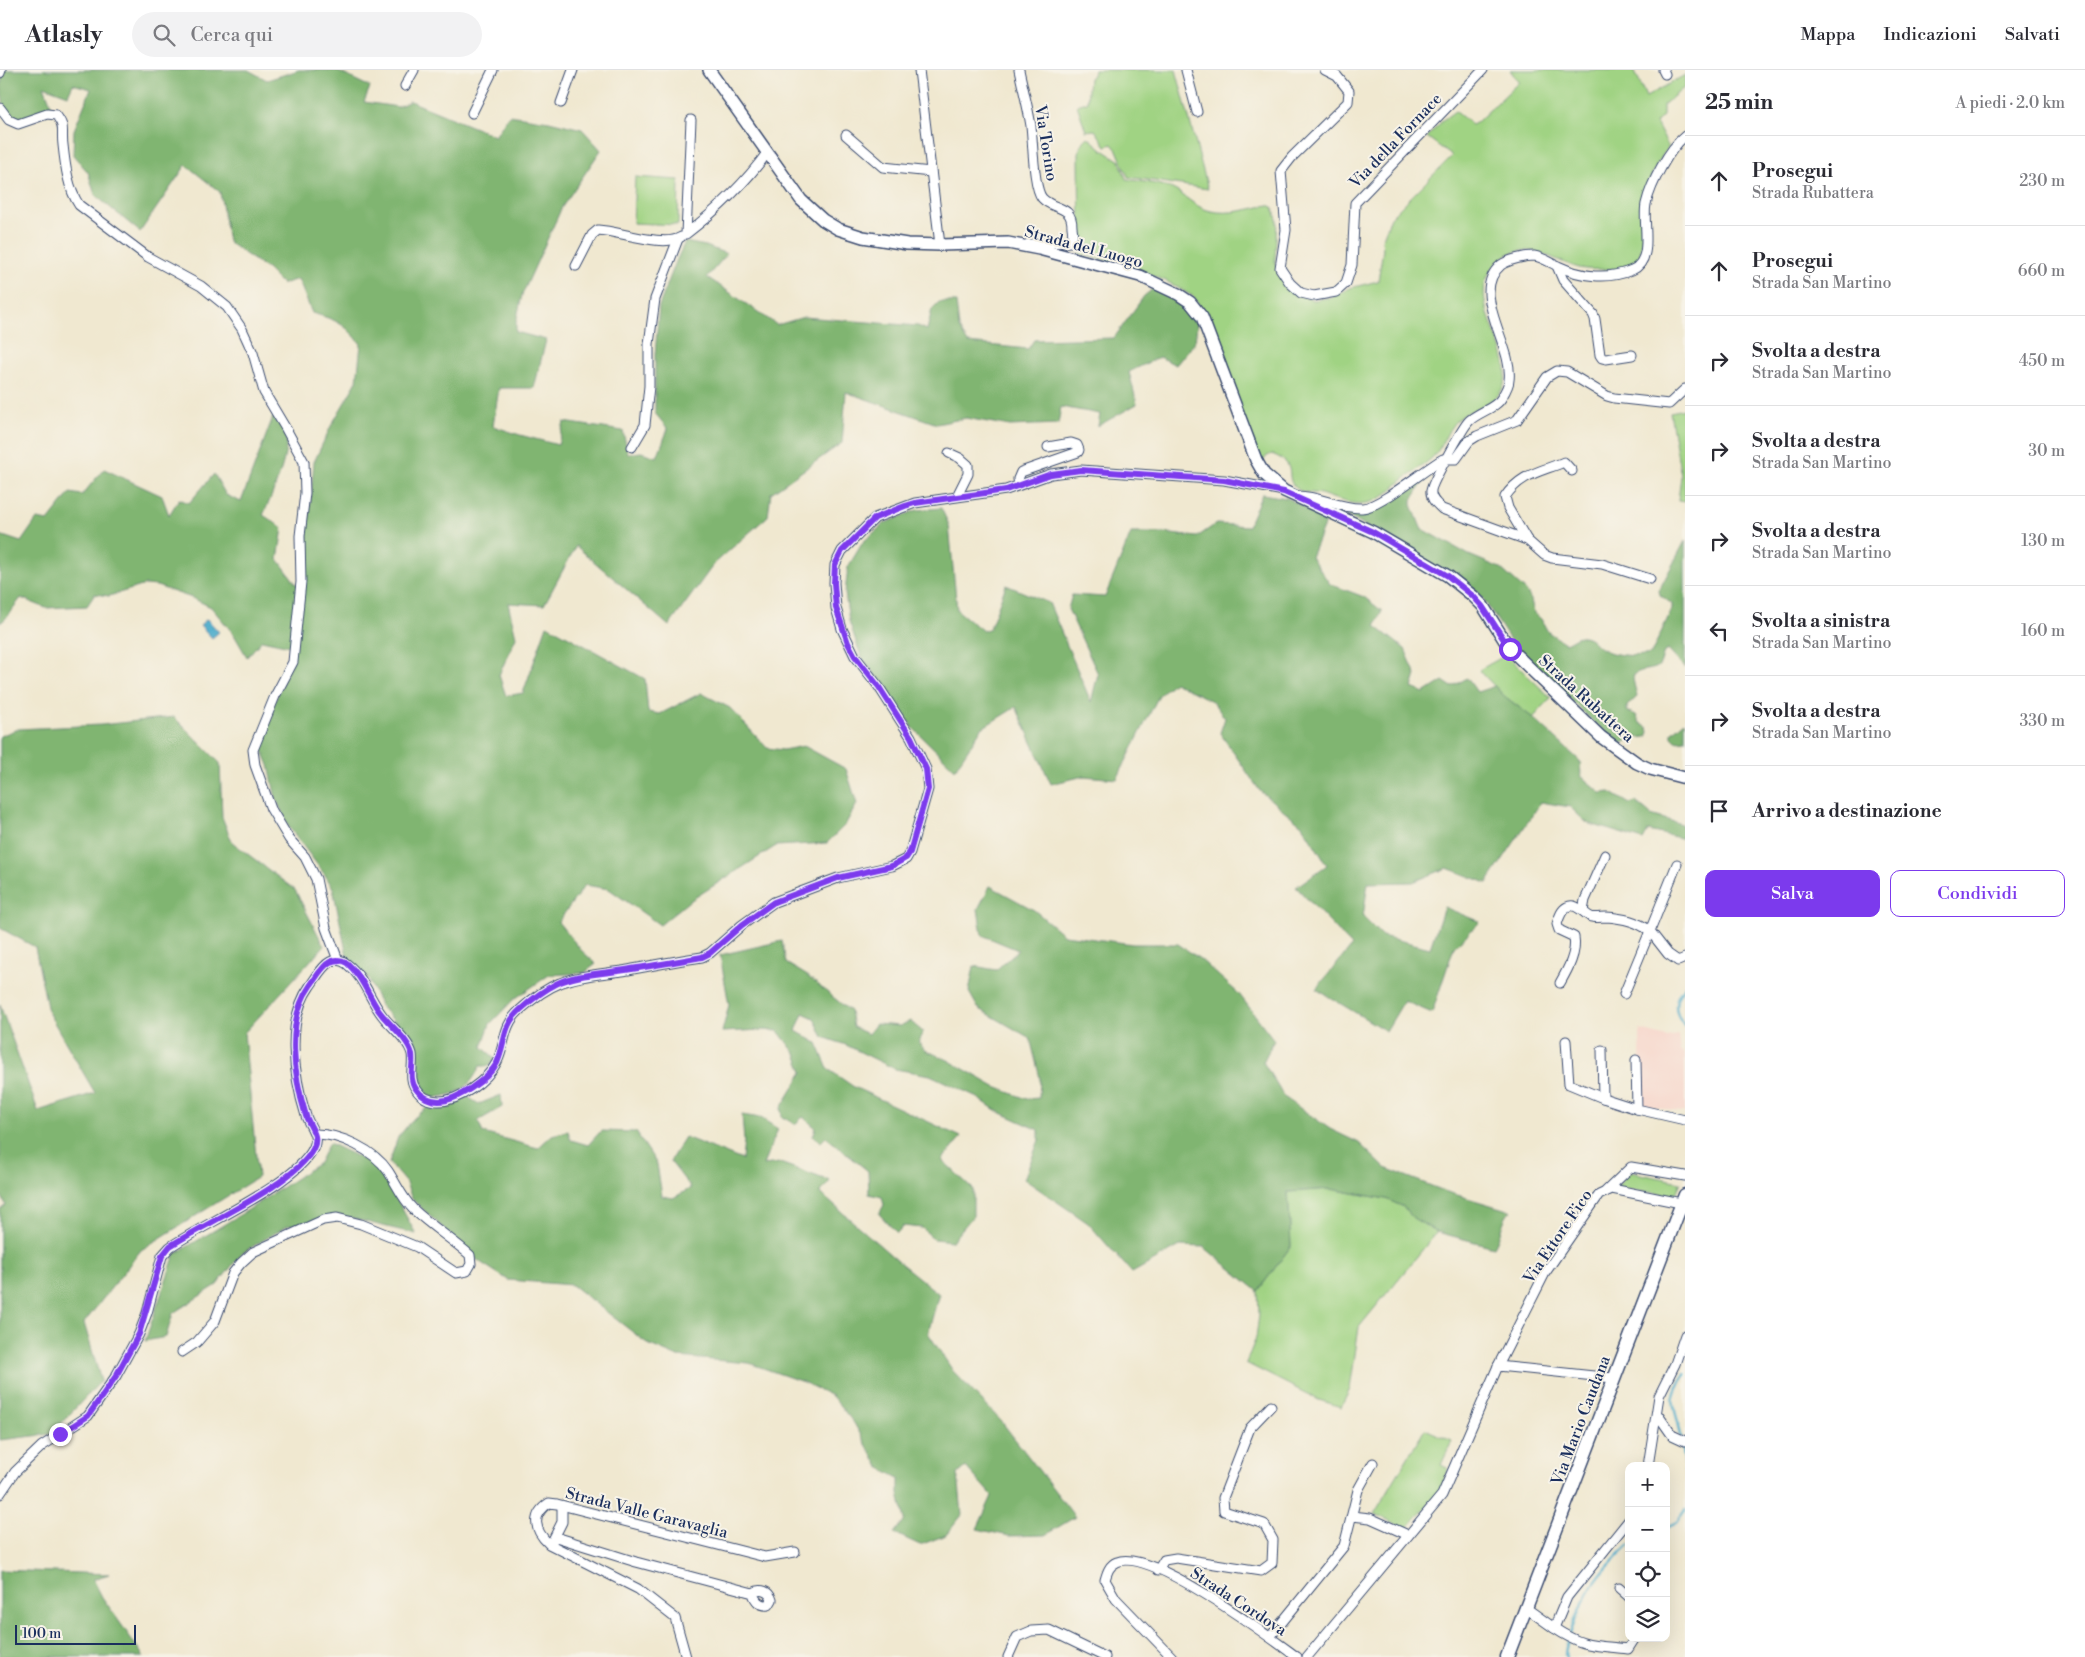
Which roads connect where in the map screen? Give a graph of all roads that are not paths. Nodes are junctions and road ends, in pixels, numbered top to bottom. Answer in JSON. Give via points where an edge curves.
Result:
{"nodes":[{"id":1,"x":414,"y":70,"type":"edge"},
{"id":2,"x":493,"y":70,"type":"edge"},
{"id":3,"x":573,"y":70,"type":"edge"},
{"id":4,"x":708,"y":70,"type":"edge"},
{"id":5,"x":919,"y":70,"type":"edge"},
{"id":6,"x":1019,"y":70,"type":"edge"},
{"id":7,"x":1186,"y":70,"type":"edge"},
{"id":8,"x":1325,"y":70,"type":"edge"},
{"id":9,"x":1484,"y":70,"type":"edge"},
{"id":10,"x":405,"y":86,"type":"dead end"},
{"id":11,"x":561,"y":103,"type":"dead end"},
{"id":12,"x":0,"y":108,"type":"edge"},
{"id":13,"x":1197,"y":112,"type":"dead end"},
{"id":14,"x":472,"y":113,"type":"dead end"},
{"id":15,"x":691,"y":120,"type":"dead end"},
{"id":16,"x":846,"y":134,"type":"dead end"},
{"id":17,"x":1685,"y":136,"type":"edge"},
{"id":18,"x":767,"y":154,"type":"junction"},
{"id":19,"x":931,"y":172,"type":"junction"},
{"id":20,"x":682,"y":237,"type":"junction"},
{"id":21,"x":940,"y":245,"type":"junction"},
{"id":22,"x":1020,"y":245,"type":"junction"},
{"id":23,"x":576,"y":266,"type":"dead end"},
{"id":24,"x":1557,"y":266,"type":"junction"},
{"id":25,"x":1632,"y":355,"type":"dead end"},
{"id":26,"x":1685,"y":389,"type":"edge"},
{"id":27,"x":632,"y":447,"type":"dead end"},
{"id":28,"x":1048,"y":447,"type":"dead end"},
{"id":29,"x":949,"y":453,"type":"dead end"},
{"id":30,"x":1448,"y":459,"type":"junction"},
{"id":31,"x":1572,"y":471,"type":"dead end"},
{"id":32,"x":1019,"y":484,"type":"junction"},
{"id":33,"x":1289,"y":493,"type":"junction"},
{"id":34,"x":957,"y":496,"type":"junction"},
{"id":35,"x":1527,"y":540,"type":"junction"},
{"id":36,"x":1650,"y":580,"type":"dead end"},
{"id":37,"x":1685,"y":778,"type":"edge"},
{"id":38,"x":1605,"y":855,"type":"dead end"},
{"id":39,"x":1677,"y":864,"type":"dead end"},
{"id":40,"x":1583,"y":910,"type":"junction"},
{"id":41,"x":1650,"y":931,"type":"junction"},
{"id":42,"x":1685,"y":958,"type":"edge"},
{"id":43,"x":338,"y":960,"type":"junction"},
{"id":44,"x":1560,"y":983,"type":"dead end"},
{"id":45,"x":1624,"y":994,"type":"dead end"},
{"id":46,"x":1566,"y":1041,"type":"dead end"},
{"id":47,"x":1602,"y":1050,"type":"dead end"},
{"id":48,"x":1636,"y":1060,"type":"dead end"},
{"id":49,"x":1603,"y":1098,"type":"junction"},
{"id":50,"x":1637,"y":1109,"type":"junction"},
{"id":51,"x":1685,"y":1120,"type":"edge"},
{"id":52,"x":316,"y":1134,"type":"junction"},
{"id":53,"x":1685,"y":1176,"type":"edge"},
{"id":54,"x":1603,"y":1194,"type":"junction"},
{"id":55,"x":1683,"y":1199,"type":"edge"},
{"id":56,"x":1685,"y":1335,"type":"edge"},
{"id":57,"x":182,"y":1352,"type":"dead end"},
{"id":58,"x":1498,"y":1366,"type":"junction"},
{"id":59,"x":1613,"y":1378,"type":"junction"},
{"id":60,"x":1271,"y":1406,"type":"dead end"},
{"id":61,"x":1658,"y":1415,"type":"junction"},
{"id":62,"x":1685,"y":1441,"type":"edge"},
{"id":63,"x":1372,"y":1462,"type":"dead end"},
{"id":64,"x":1649,"y":1462,"type":"edge"},
{"id":65,"x":0,"y":1494,"type":"edge"},
{"id":66,"x":562,"y":1506,"type":"junction"},
{"id":67,"x":1352,"y":1516,"type":"junction"},
{"id":68,"x":1625,"y":1525,"type":"edge"},
{"id":69,"x":1408,"y":1535,"type":"junction"},
{"id":70,"x":553,"y":1540,"type":"junction"},
{"id":71,"x":795,"y":1552,"type":"dead end"},
{"id":72,"x":1158,"y":1570,"type":"junction"},
{"id":73,"x":1618,"y":1588,"type":"dead end"},
{"id":74,"x":753,"y":1593,"type":"dead end"},
{"id":75,"x":1628,"y":1597,"type":"edge"},
{"id":76,"x":1526,"y":1608,"type":"junction"},
{"id":77,"x":1554,"y":1628,"type":"junction"},
{"id":78,"x":1270,"y":1637,"type":"junction"},
{"id":79,"x":1633,"y":1642,"type":"edge"},
{"id":80,"x":686,"y":1657,"type":"edge"},
{"id":81,"x":1008,"y":1657,"type":"edge"},
{"id":82,"x":1105,"y":1657,"type":"edge"},
{"id":83,"x":1172,"y":1657,"type":"edge"},
{"id":84,"x":1297,"y":1657,"type":"edge"},
{"id":85,"x":1307,"y":1657,"type":"edge"},
{"id":86,"x":1507,"y":1657,"type":"edge"}],
"edges":[{"from":1,"to":10,"type":"street"},
{"from":2,"to":14,"type":"street"},
{"from":3,"to":11,"type":"street"},
{"from":4,"to":18,"type":"street","name":"Strada del Luogo"},
{"from":5,"to":19,"type":"street"},
{"from":6,"to":22,"type":"street","name":"Via Torino","via":[[1031,126],[1039,193],[1070,215],[1073,237],[1071,242],[1065,243]]},
{"from":7,"to":13,"type":"street"},
{"from":8,"to":9,"type":"street","name":"Via della Fornace","via":[[1337,76],[1349,91],[1348,102],[1281,171],[1286,230],[1280,268],[1301,293],[1314,296],[1336,292],[1346,283],[1352,265],[1355,202]]},
{"from":12,"to":43,"type":"street","via":[[9,120],[18,124],[47,114],[56,115],[63,124],[62,143],[72,195],[79,205],[148,257],[201,286],[227,307],[253,353],[264,392],[304,462],[301,582],[293,662],[253,750],[271,809],[289,839],[305,857],[316,879],[326,928]]},
{"from":15,"to":20,"type":"street"},
{"from":16,"to":19,"type":"street","via":[[883,167]]},
{"from":17,"to":24,"type":"street","via":[[1675,144],[1663,163],[1646,204],[1644,257],[1633,270],[1589,276]]},
{"from":18,"to":20,"type":"street","via":[[730,198]]},
{"from":18,"to":21,"type":"street","name":"Strada del Luogo","via":[[801,200],[838,230],[907,244]]},
{"from":19,"to":21,"type":"street"},
{"from":20,"to":23,"type":"street","via":[[662,240],[598,230],[592,235]]},
{"from":20,"to":27,"type":"street","via":[[655,299],[644,425]]},
{"from":21,"to":22,"type":"street","name":"Strada del Luogo"},
{"from":22,"to":33,"type":"street","name":"Strada del Luogo","via":[[1140,276],[1190,302],[1202,317],[1256,460],[1264,474]]},
{"from":24,"to":25,"type":"street","via":[[1563,280],[1593,314],[1602,358]]},
{"from":24,"to":30,"type":"street","via":[[1534,256],[1515,259],[1501,265],[1490,281],[1488,300],[1508,359],[1510,380],[1501,400],[1468,422]]},
{"from":26,"to":30,"type":"street","via":[[1669,404],[1614,398],[1567,372],[1557,371],[1547,377],[1517,420],[1477,436],[1456,459]]},
{"from":28,"to":32,"type":"street","via":[[1071,443],[1079,450],[1021,472]]},
{"from":29,"to":34,"type":"street","via":[[968,466]]},
{"from":30,"to":33,"type":"street","via":[[1424,470],[1370,507],[1353,508]]},
{"from":30,"to":35,"type":"street","via":[[1430,489],[1433,500],[1449,512]]},
{"from":31,"to":35,"type":"street","via":[[1564,462],[1524,478],[1513,485],[1505,497]]},
{"from":32,"to":33,"type":"street","via":[[1051,474],[1081,470],[1224,480]]},
{"from":32,"to":34,"type":"street","via":[[1006,490]]},
{"from":33,"to":37,"type":"street","name":"Strada Rubattera","via":[[1373,532],[1448,576],[1482,606],[1510,649],[1601,737],[1650,769]]},
{"from":34,"to":43,"type":"street","via":[[915,503],[875,518],[842,551],[835,565],[836,608],[842,629],[855,656],[911,737],[926,769],[928,789],[906,858],[892,866],[838,878],[774,902],[702,957],[555,985],[510,1021],[496,1064],[486,1076],[458,1096],[444,1100],[427,1100],[415,1089],[412,1055],[408,1046],[376,1007],[363,982],[347,964]]},
{"from":35,"to":36,"type":"street","via":[[1552,558],[1602,564]]},
{"from":38,"to":40,"type":"street"},
{"from":39,"to":41,"type":"street"},
{"from":40,"to":41,"type":"street","via":[[1591,917],[1626,920],[1641,924]]},
{"from":40,"to":44,"type":"street","via":[[1567,907],[1557,924],[1559,930],[1574,937],[1575,943],[1572,959]]},
{"from":41,"to":42,"type":"street","via":[[1668,954],[1678,961]]},
{"from":41,"to":45,"type":"street"},
{"from":43,"to":52,"type":"street","via":[[331,961],[317,976],[296,1017],[300,1092],[307,1118]]},
{"from":46,"to":49,"type":"street","via":[[1569,1084]]},
{"from":47,"to":49,"type":"street"},
{"from":48,"to":50,"type":"street"},
{"from":49,"to":50,"type":"street"},
{"from":50,"to":51,"type":"street"},
{"from":52,"to":57,"type":"street","via":[[328,1134],[352,1143],[387,1169],[403,1199],[470,1255],[471,1264],[467,1271],[456,1273],[417,1247],[361,1224],[337,1218],[323,1220],[253,1252],[241,1263],[232,1273],[214,1321],[196,1342]]},
{"from":52,"to":65,"type":"street","via":[[311,1153],[291,1172],[268,1189],[170,1246],[162,1256],[139,1334],[116,1376],[88,1416],[42,1446],[14,1472]]},
{"from":53,"to":54,"type":"street","via":[[1631,1167]]},
{"from":54,"to":55,"type":"street","name":"Via Ettore Fico","via":[[1612,1189]]},
{"from":54,"to":58,"type":"street","name":"Via Ettore Fico","via":[[1599,1195],[1545,1274]]},
{"from":55,"to":59,"type":"main road","name":"Via Mario Caudana"},
{"from":56,"to":61,"type":"street","via":[[1659,1396]]},
{"from":58,"to":59,"type":"street"},
{"from":58,"to":69,"type":"street","name":"Via Ettore Fico","via":[[1442,1495]]},
{"from":59,"to":76,"type":"main road","name":"Via Mario Caudana"},
{"from":60,"to":72,"type":"street","name":"Strada Cordova","via":[[1250,1428],[1223,1498],[1224,1511],[1264,1524],[1272,1540],[1272,1563],[1261,1571],[1176,1558],[1164,1560]]},
{"from":61,"to":62,"type":"street","via":[[1675,1436]]},
{"from":61,"to":64,"type":"street"},
{"from":63,"to":67,"type":"street","via":[[1358,1490]]},
{"from":66,"to":70,"type":"street","via":[[562,1522]]},
{"from":66,"to":70,"type":"street","name":"Strada Valle Garavaglia","via":[[549,1502],[540,1508],[536,1518],[542,1537]]},
{"from":66,"to":71,"type":"street","name":"Strada Valle Garavaglia","via":[[765,1557]]},
{"from":67,"to":69,"type":"street","via":[[1370,1518]]},
{"from":67,"to":78,"type":"street","via":[[1344,1546]]},
{"from":68,"to":77,"type":"street","via":[[1567,1598]]},
{"from":69,"to":85,"type":"street","name":"Via Ettore Fico"},
{"from":70,"to":74,"type":"street"},
{"from":70,"to":80,"type":"street","via":[[638,1589],[676,1618]]},
{"from":72,"to":78,"type":"street","name":"Strada Cordova","via":[[1190,1584]]},
{"from":72,"to":83,"type":"street","via":[[1131,1560],[1117,1562],[1108,1570],[1105,1580],[1116,1599]]},
{"from":73,"to":75,"type":"street"},
{"from":76,"to":77,"type":"street"},
{"from":76,"to":86,"type":"main road","name":"Via Mario Caudana"},
{"from":77,"to":79,"type":"street","via":[[1589,1646],[1628,1650]]},
{"from":78,"to":84,"type":"street","name":"Strada Cordova"},
{"from":81,"to":82,"type":"street","via":[[1017,1637],[1032,1630],[1049,1630]]}]}
